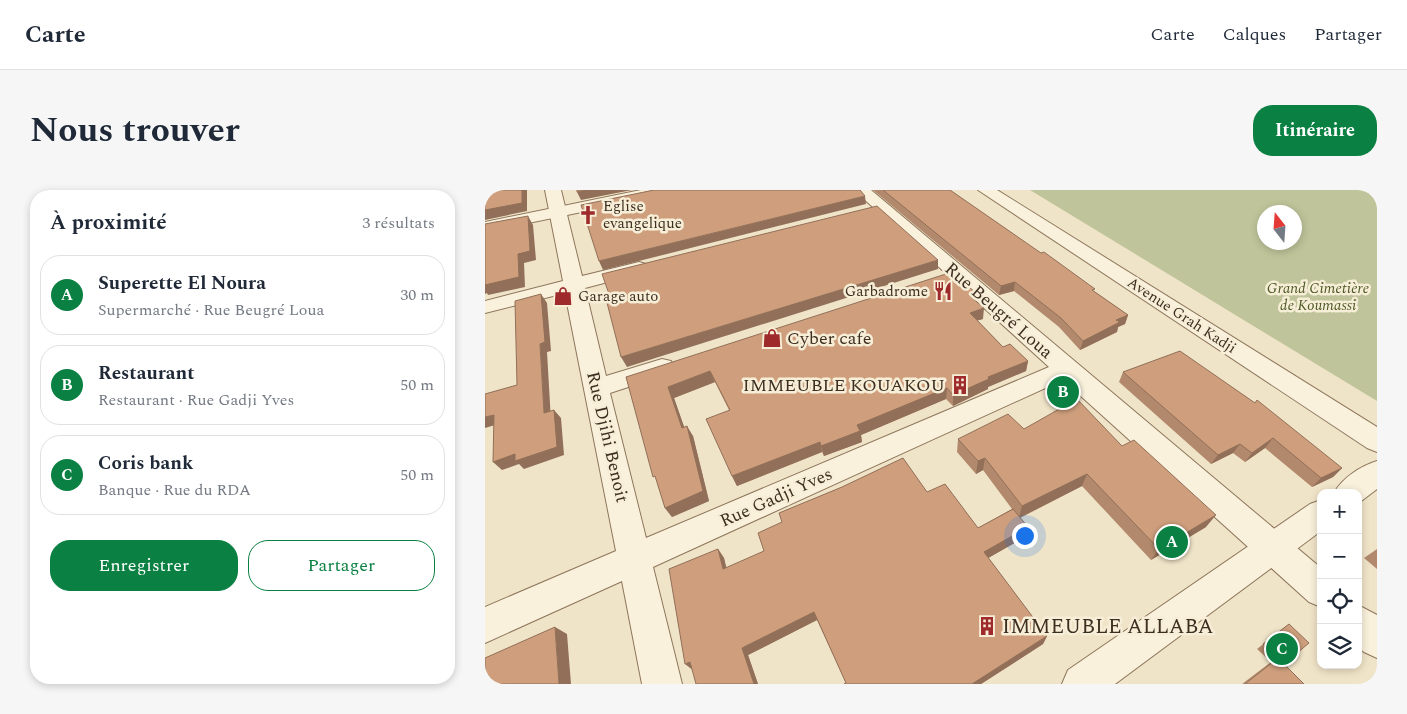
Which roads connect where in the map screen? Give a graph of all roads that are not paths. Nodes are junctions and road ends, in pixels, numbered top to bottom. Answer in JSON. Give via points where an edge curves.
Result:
{"nodes":[{"id":1,"x":664,"y":190,"type":"edge"},
{"id":2,"x":986,"y":190,"type":"edge"},
{"id":3,"x":555,"y":201,"type":"edge"},
{"id":4,"x":869,"y":203,"type":"edge"},
{"id":5,"x":485,"y":227,"type":"edge"},
{"id":6,"x":658,"y":263,"type":"edge"},
{"id":7,"x":574,"y":284,"type":"junction"},
{"id":8,"x":485,"y":307,"type":"edge"},
{"id":9,"x":682,"y":361,"type":"edge"},
{"id":10,"x":1067,"y":369,"type":"junction"},
{"id":11,"x":597,"y":388,"type":"junction"},
{"id":12,"x":1377,"y":441,"type":"edge"},
{"id":13,"x":1377,"y":473,"type":"edge"},
{"id":14,"x":1355,"y":489,"type":"edge"},
{"id":15,"x":1317,"y":516,"type":"edge"},
{"id":16,"x":1272,"y":548,"type":"junction"},
{"id":17,"x":635,"y":559,"type":"junction"},
{"id":18,"x":1317,"y":587,"type":"edge"},
{"id":19,"x":1359,"y":624,"type":"edge"},
{"id":20,"x":485,"y":625,"type":"edge"},
{"id":21,"x":1377,"y":639,"type":"edge"},
{"id":22,"x":662,"y":684,"type":"edge"},
{"id":23,"x":1081,"y":684,"type":"edge"}],
"edges":[{"from":1,"to":3,"type":"street"},
{"from":2,"to":12,"type":"street","name":"Avenue Grah Kadji"},
{"from":3,"to":5,"type":"street"},
{"from":3,"to":7,"type":"street","name":"Rue Djihi Benoit"},
{"from":4,"to":10,"type":"street","name":"Rue Beugré Loua","via":[[947,275]]},
{"from":6,"to":7,"type":"street"},
{"from":7,"to":8,"type":"street"},
{"from":7,"to":11,"type":"street","name":"Rue Djihi Benoit"},
{"from":9,"to":11,"type":"street"},
{"from":10,"to":16,"type":"street","name":"Rue Beugré Loua"},
{"from":10,"to":17,"type":"street","name":"Rue Gadji Yves"},
{"from":11,"to":17,"type":"street","name":"Rue Djihi Benoit"},
{"from":13,"to":14,"type":"street"},
{"from":15,"to":16,"type":"street"},
{"from":16,"to":18,"type":"street","name":"Rue Beugré Loua"},
{"from":16,"to":23,"type":"street"},
{"from":17,"to":20,"type":"street","name":"Rue Gadji Yves"},
{"from":17,"to":22,"type":"street","name":"Rue Djihi Benoit"},
{"from":19,"to":21,"type":"street"}]}
